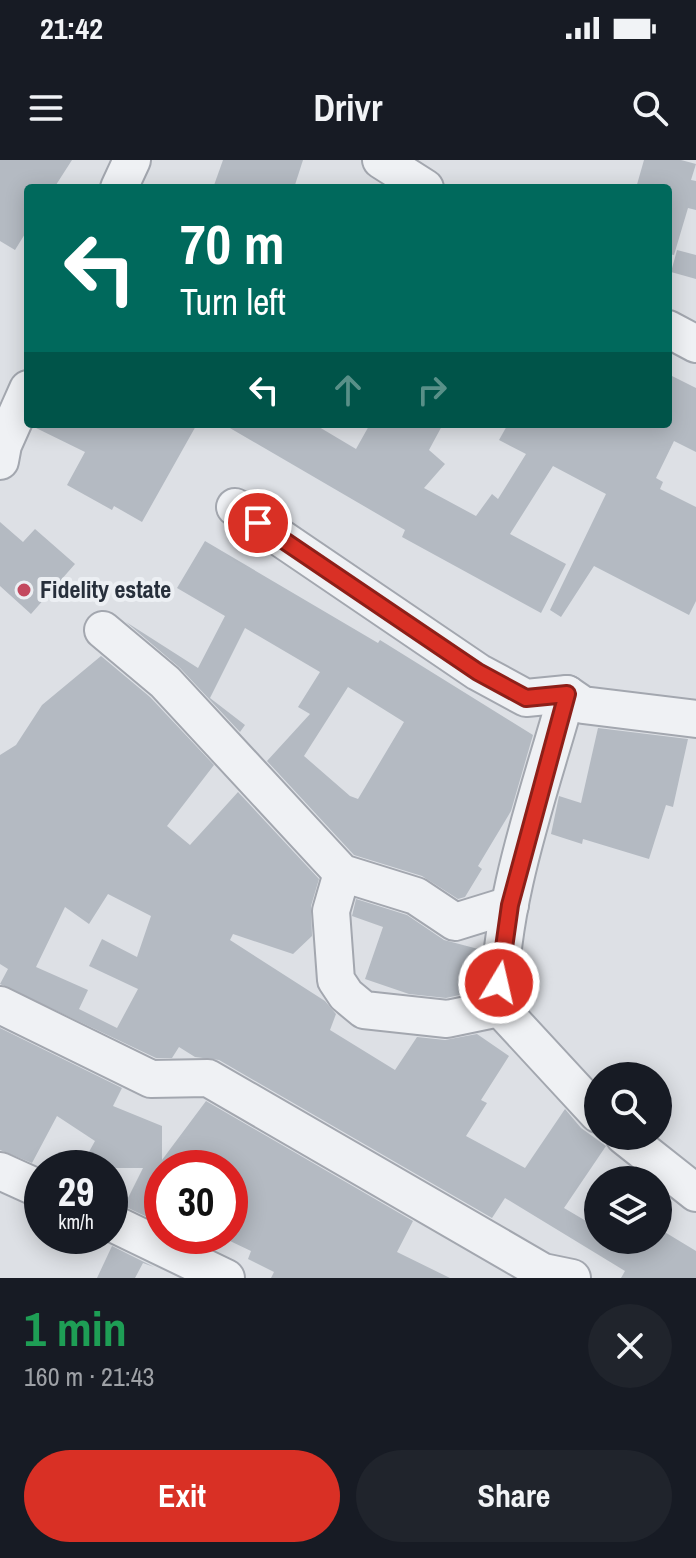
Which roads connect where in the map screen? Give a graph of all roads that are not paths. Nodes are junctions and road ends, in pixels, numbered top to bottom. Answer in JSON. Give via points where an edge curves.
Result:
{"nodes":[{"id":1,"x":132,"y":160,"type":"edge"},
{"id":2,"x":381,"y":160,"type":"edge"},
{"id":3,"x":121,"y":184,"type":"edge"},
{"id":4,"x":419,"y":184,"type":"edge"},
{"id":5,"x":672,"y":331,"type":"edge"},
{"id":6,"x":696,"y":344,"type":"edge"},
{"id":7,"x":24,"y":398,"type":"edge"},
{"id":8,"x":0,"y":461,"type":"edge"},
{"id":9,"x":235,"y":507,"type":"dead end"},
{"id":10,"x":103,"y":630,"type":"dead end"},
{"id":11,"x":567,"y":694,"type":"junction"},
{"id":12,"x":696,"y":719,"type":"edge"},
{"id":13,"x":342,"y":873,"type":"junction"},
{"id":14,"x":510,"y":905,"type":"junction"},
{"id":15,"x":0,"y":1005,"type":"edge"},
{"id":16,"x":500,"y":1008,"type":"junction"},
{"id":17,"x":584,"y":1099,"type":"edge"},
{"id":18,"x":642,"y":1150,"type":"edge"},
{"id":19,"x":0,"y":1171,"type":"edge"},
{"id":20,"x":24,"y":1182,"type":"edge"},
{"id":21,"x":696,"y":1193,"type":"edge"},
{"id":22,"x":128,"y":1231,"type":"edge"},
{"id":23,"x":226,"y":1278,"type":"edge"},
{"id":24,"x":572,"y":1278,"type":"edge"}],
"edges":[{"from":1,"to":3,"type":"street"},
{"from":2,"to":4,"type":"street"},
{"from":5,"to":6,"type":"street"},
{"from":7,"to":8,"type":"street"},
{"from":9,"to":11,"type":"street","via":[[478,672],[526,698]]},
{"from":10,"to":13,"type":"street","via":[[165,682]]},
{"from":11,"to":12,"type":"street","via":[[583,705]]},
{"from":11,"to":14,"type":"street"},
{"from":13,"to":14,"type":"street","via":[[416,896],[455,922]]},
{"from":13,"to":16,"type":"street","via":[[331,911],[336,980],[346,995],[364,1010],[447,1019]]},
{"from":14,"to":16,"type":"street"},
{"from":15,"to":24,"type":"street","via":[[151,1079],[208,1078],[543,1272]]},
{"from":16,"to":17,"type":"street"},
{"from":18,"to":21,"type":"street"},
{"from":19,"to":20,"type":"street"},
{"from":22,"to":23,"type":"street"}]}
